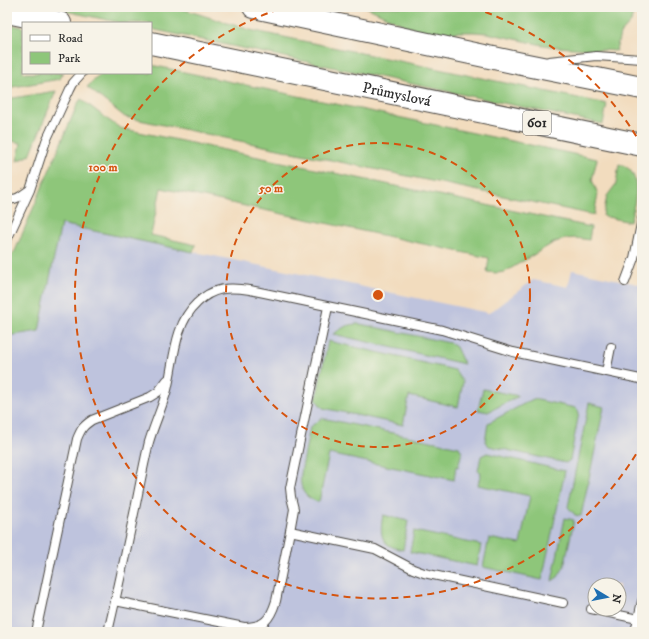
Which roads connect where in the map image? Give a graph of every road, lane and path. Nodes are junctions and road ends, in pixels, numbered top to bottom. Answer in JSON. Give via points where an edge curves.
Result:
{"nodes":[{"id":1,"x":254,"y":7,"type":"edge"},
{"id":2,"x":7,"y":12,"type":"edge"},
{"id":3,"x":55,"y":22,"type":"edge"},
{"id":4,"x":158,"y":47,"type":"edge"},
{"id":5,"x":642,"y":59,"type":"edge"},
{"id":6,"x":522,"y":64,"type":"junction"},
{"id":7,"x":81,"y":74,"type":"edge"},
{"id":8,"x":641,"y":92,"type":"edge"},
{"id":9,"x":642,"y":145,"type":"edge"},
{"id":10,"x":30,"y":190,"type":"junction"},
{"id":11,"x":7,"y":199,"type":"edge"},
{"id":12,"x":642,"y":219,"type":"edge"},
{"id":13,"x":7,"y":240,"type":"edge"},
{"id":14,"x":625,"y":282,"type":"dead end"},
{"id":15,"x":328,"y":307,"type":"junction"},
{"id":16,"x":611,"y":347,"type":"dead end"},
{"id":17,"x":606,"y":372,"type":"junction"},
{"id":18,"x":170,"y":376,"type":"junction"},
{"id":19,"x":642,"y":377,"type":"edge"},
{"id":20,"x":290,"y":531,"type":"junction"},
{"id":21,"x":115,"y":601,"type":"junction"},
{"id":22,"x":642,"y":601,"type":"edge"},
{"id":23,"x":563,"y":603,"type":"dead end"},
{"id":24,"x":627,"y":617,"type":"edge"},
{"id":25,"x":638,"y":619,"type":"junction"},
{"id":26,"x":36,"y":632,"type":"edge"},
{"id":27,"x":108,"y":632,"type":"edge"},
{"id":28,"x":635,"y":632,"type":"edge"}],
"edges":[{"from":1,"to":6,"type":"main road"},
{"from":2,"to":3,"type":"main road"},
{"from":4,"to":9,"type":"main road","name":"Průmyslová","number":"601"},
{"from":5,"to":6,"type":"lane","via":[[596,56]]},
{"from":6,"to":8,"type":"main road","via":[[617,83]]},
{"from":7,"to":10,"type":"lane","via":[[73,83],[46,141]]},
{"from":10,"to":11,"type":"lane","via":[[17,199]]},
{"from":10,"to":13,"type":"lane"},
{"from":12,"to":14,"type":"lane","via":[[634,258]]},
{"from":15,"to":17,"type":"lane","via":[[442,330],[513,352]]},
{"from":15,"to":18,"type":"lane","via":[[237,288],[226,288],[206,295],[182,323]]},
{"from":15,"to":20,"type":"lane","via":[[290,488],[294,508]]},
{"from":16,"to":17,"type":"lane"},
{"from":17,"to":19,"type":"lane"},
{"from":18,"to":21,"type":"lane","via":[[150,441]]},
{"from":18,"to":26,"type":"lane","via":[[158,392],[150,397],[92,420],[80,430]]},
{"from":20,"to":21,"type":"lane","via":[[276,601],[267,620],[260,625],[244,627]]},
{"from":20,"to":23,"type":"lane","via":[[375,549],[424,573]]},
{"from":21,"to":27,"type":"lane"},
{"from":22,"to":25,"type":"lane"},
{"from":24,"to":25,"type":"lane"},
{"from":25,"to":28,"type":"lane"}]}
